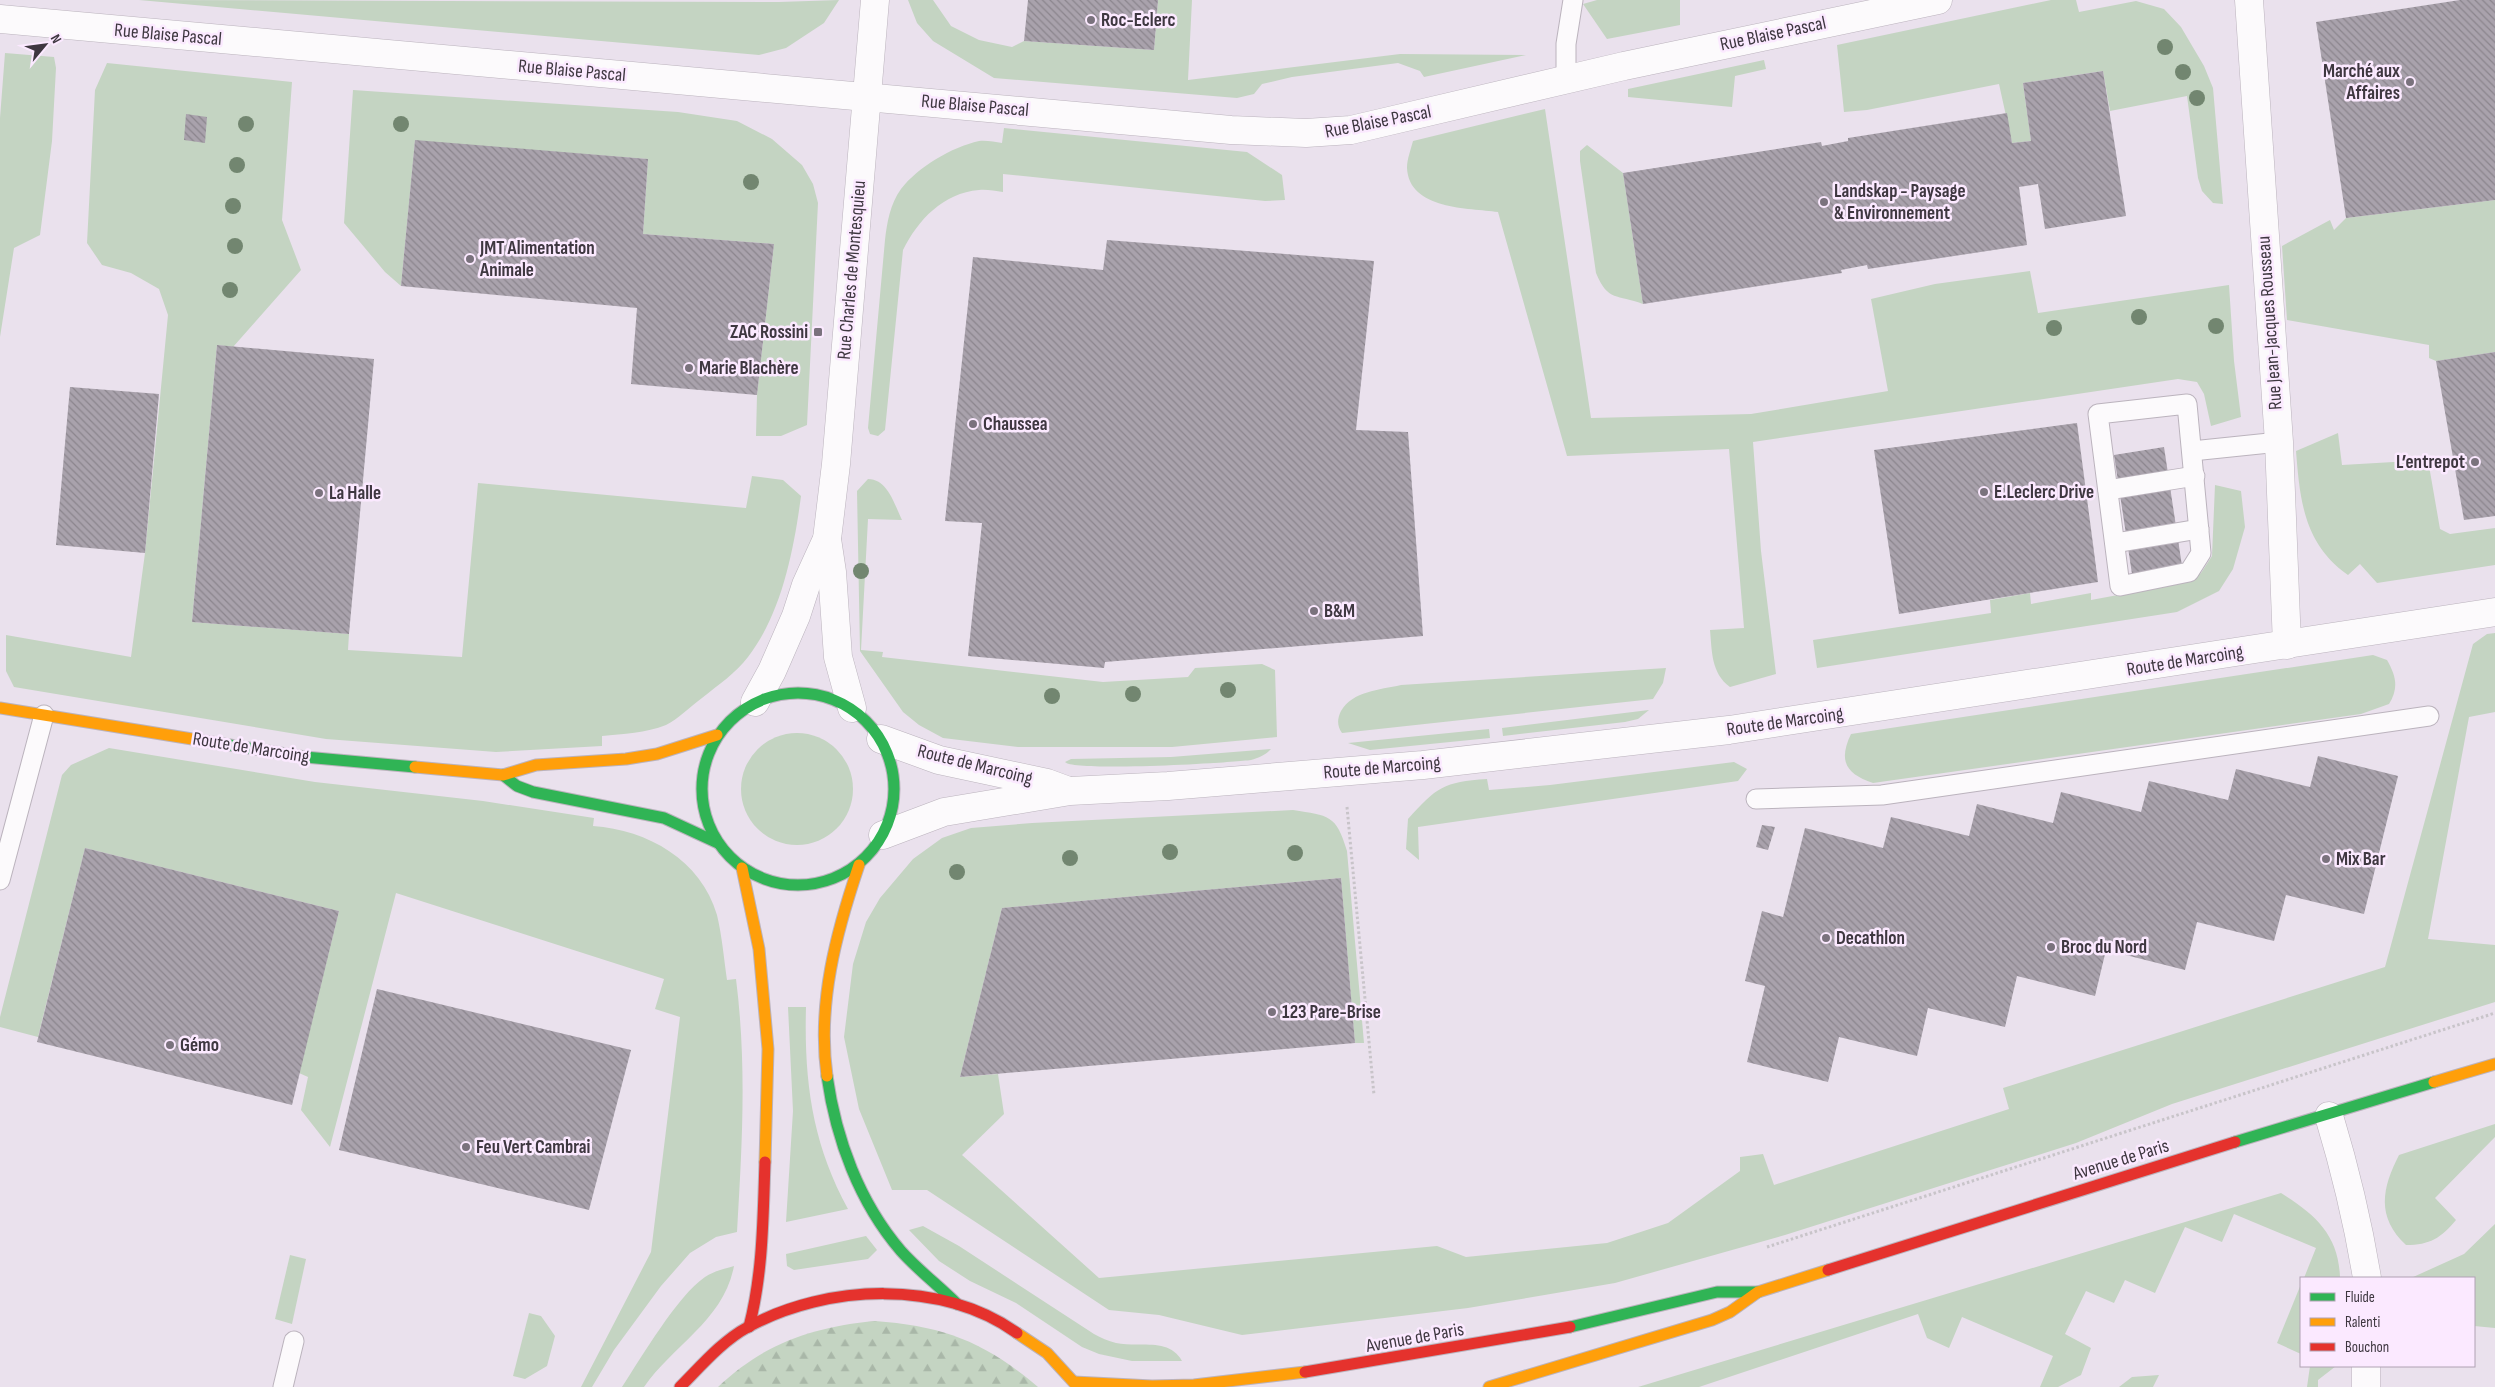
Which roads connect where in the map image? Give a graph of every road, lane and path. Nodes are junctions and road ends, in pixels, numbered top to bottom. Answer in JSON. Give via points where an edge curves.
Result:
{"nodes":[{"id":1,"x":875,"y":0,"type":"edge"},
{"id":2,"x":1573,"y":0,"type":"edge"},
{"id":3,"x":1938,"y":0,"type":"edge"},
{"id":4,"x":2248,"y":0,"type":"edge"},
{"id":5,"x":0,"y":19,"type":"edge"},
{"id":6,"x":1566,"y":80,"type":"junction"},
{"id":7,"x":867,"y":96,"type":"junction"},
{"id":8,"x":2279,"y":442,"type":"junction"},
{"id":9,"x":2192,"y":451,"type":"junction"},
{"id":10,"x":2195,"y":476,"type":"junction"},
{"id":11,"x":2108,"y":490,"type":"junction"},
{"id":12,"x":2199,"y":529,"type":"junction"},
{"id":13,"x":827,"y":539,"type":"junction"},
{"id":14,"x":2115,"y":543,"type":"junction"},
{"id":15,"x":2495,"y":612,"type":"edge"},
{"id":16,"x":2287,"y":646,"type":"junction"},
{"id":17,"x":755,"y":702,"type":"junction"},
{"id":18,"x":0,"y":708,"type":"edge"},
{"id":19,"x":852,"y":708,"type":"junction"},
{"id":20,"x":44,"y":715,"type":"junction"},
{"id":21,"x":2429,"y":716,"type":"dead end"},
{"id":22,"x":717,"y":735,"type":"junction"},
{"id":23,"x":881,"y":739,"type":"junction"},
{"id":24,"x":1344,"y":772,"type":"junction"},
{"id":25,"x":503,"y":775,"type":"junction"},
{"id":26,"x":1070,"y":791,"type":"junction"},
{"id":27,"x":1756,"y":799,"type":"dead end"},
{"id":28,"x":883,"y":835,"type":"junction"},
{"id":29,"x":718,"y":842,"type":"junction"},
{"id":30,"x":859,"y":865,"type":"junction"},
{"id":31,"x":742,"y":868,"type":"junction"},
{"id":32,"x":0,"y":880,"type":"edge"},
{"id":33,"x":2495,"y":1013,"type":"edge"},
{"id":34,"x":2495,"y":1064,"type":"edge"},
{"id":35,"x":1374,"y":1095,"type":"dead end"},
{"id":36,"x":2329,"y":1116,"type":"junction"},
{"id":37,"x":1762,"y":1249,"type":"dead end"},
{"id":38,"x":2366,"y":1277,"type":"edge"},
{"id":39,"x":1758,"y":1292,"type":"junction"},
{"id":40,"x":957,"y":1304,"type":"junction"},
{"id":41,"x":749,"y":1327,"type":"junction"},
{"id":42,"x":294,"y":1341,"type":"dead end"},
{"id":43,"x":2366,"y":1367,"type":"edge"},
{"id":44,"x":1076,"y":1384,"type":"edge"},
{"id":45,"x":283,"y":1387,"type":"edge"},
{"id":46,"x":680,"y":1387,"type":"edge"},
{"id":47,"x":1489,"y":1387,"type":"edge"},
{"id":48,"x":2366,"y":1387,"type":"edge"}],
"edges":[{"from":1,"to":7,"type":"street","name":"Rue Charles de Montesquieu"},
{"from":2,"to":6,"type":"lane","via":[[1566,44]]},
{"from":3,"to":6,"type":"street","name":"Rue Blaise Pascal"},
{"from":4,"to":8,"type":"street","name":"Rue Jean-Jacques Rousseau"},
{"from":5,"to":7,"type":"street","name":"Rue Blaise Pascal"},
{"from":6,"to":7,"type":"street","name":"Rue Blaise Pascal","via":[[1370,127],[1314,133],[1231,130]]},
{"from":7,"to":13,"type":"street","name":"Rue Charles de Montesquieu"},
{"from":8,"to":9,"type":"lane"},
{"from":8,"to":16,"type":"street","name":"Rue Jean-Jacques Rousseau"},
{"from":9,"to":10,"type":"lane"},
{"from":9,"to":11,"type":"lane","via":[[2187,404],[2098,414]]},
{"from":10,"to":11,"type":"lane"},
{"from":10,"to":12,"type":"lane"},
{"from":11,"to":14,"type":"lane"},
{"from":12,"to":14,"type":"lane"},
{"from":12,"to":14,"type":"lane","via":[[2201,553],[2189,572],[2120,586]]},
{"from":13,"to":17,"type":"street","name":"Rue Charles de Montesquieu","via":[[796,616]]},
{"from":13,"to":19,"type":"street","name":"Rue Charles de Montesquieu","via":[[838,657]]},
{"from":15,"to":16,"type":"street","name":"Route de Marcoing"},
{"from":16,"to":24,"type":"street","name":"Route de Marcoing","via":[[1777,723]]},
{"from":17,"to":19,"type":"street","via":[[779,694],[804,692],[829,697]]},
{"from":17,"to":22,"type":"street"},
{"from":18,"to":20,"type":"street","name":"Route de Marcoing"},
{"from":19,"to":23,"type":"street"},
{"from":20,"to":25,"type":"street","name":"Route de Marcoing","via":[[305,757]]},
{"from":20,"to":32,"type":"lane"},
{"from":21,"to":27,"type":"lane","via":[[1882,795]]},
{"from":22,"to":25,"type":"street","name":"Route de Marcoing","via":[[687,748],[654,756],[534,765]]},
{"from":22,"to":29,"type":"street","via":[[706,761],[702,788],[706,817]]},
{"from":23,"to":26,"type":"street","name":"Route de Marcoing","via":[[938,760],[1047,783]]},
{"from":23,"to":28,"type":"street","via":[[891,762],[895,787],[893,812]]},
{"from":24,"to":26,"type":"street","name":"Route de Marcoing"},
{"from":24,"to":35,"type":"path"},
{"from":25,"to":29,"type":"street","name":"Route de Marcoing","via":[[517,786],[533,792],[664,818]]},
{"from":26,"to":28,"type":"street","name":"Route de Marcoing","via":[[944,812]]},
{"from":28,"to":30,"type":"street"},
{"from":29,"to":31,"type":"street"},
{"from":30,"to":31,"type":"street","via":[[837,878],[814,884],[789,885],[764,880]]},
{"from":30,"to":40,"type":"street","via":[[845,900],[826,984],[823,1049],[832,1114],[858,1181],[883,1228],[896,1245]]},
{"from":31,"to":41,"type":"street","via":[[759,949],[768,1049],[763,1236],[758,1292]]},
{"from":33,"to":37,"type":"path"},
{"from":34,"to":36,"type":"street","name":"Avenue de Paris"},
{"from":36,"to":38,"type":"street","via":[[2344,1163]]},
{"from":36,"to":39,"type":"street","name":"Avenue de Paris","via":[[2144,1170]]},
{"from":39,"to":44,"type":"street","name":"Avenue de Paris","via":[[1717,1292],[1558,1330],[1324,1370],[1185,1385]]},
{"from":39,"to":47,"type":"street","name":"Avenue de Paris","via":[[1730,1312],[1712,1320]]},
{"from":40,"to":41,"type":"street","via":[[904,1293],[850,1294],[797,1305]]},
{"from":40,"to":44,"type":"street","via":[[1021,1335],[1049,1356]]},
{"from":41,"to":46,"type":"street","via":[[708,1357]]},
{"from":42,"to":45,"type":"lane"},
{"from":43,"to":48,"type":"street"}]}
